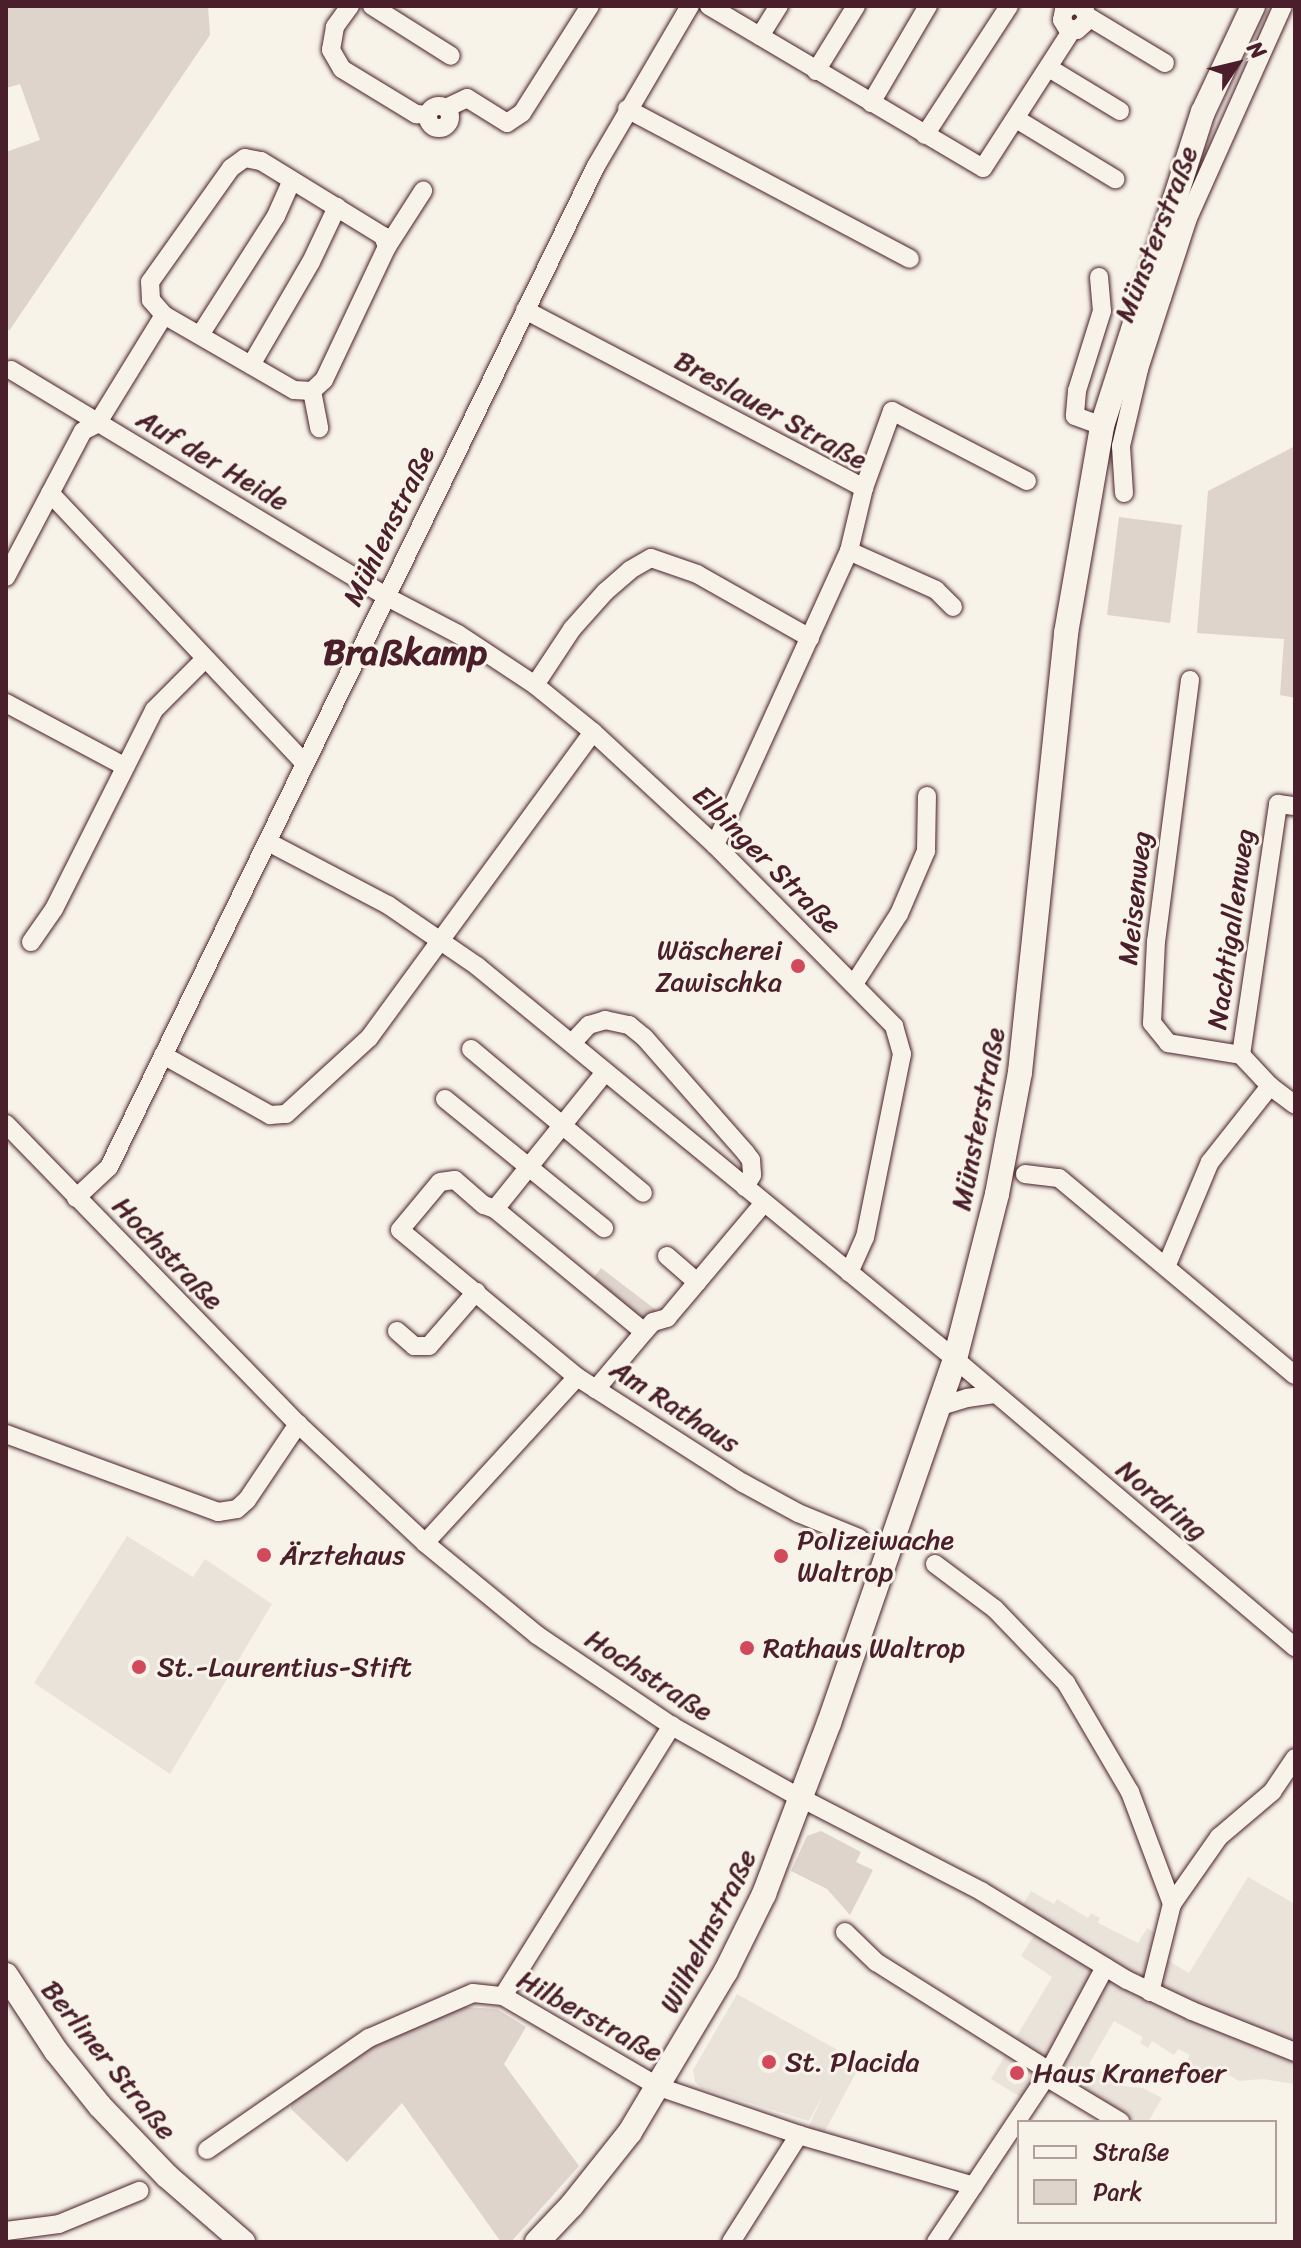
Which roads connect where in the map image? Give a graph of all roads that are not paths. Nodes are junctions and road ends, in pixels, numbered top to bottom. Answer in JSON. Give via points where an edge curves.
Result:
{"nodes":[{"id":1,"x":350,"y":6,"type":"edge"},
{"id":2,"x":372,"y":6,"type":"edge"},
{"id":3,"x":590,"y":6,"type":"edge"},
{"id":4,"x":690,"y":6,"type":"edge"},
{"id":5,"x":709,"y":6,"type":"edge"},
{"id":6,"x":779,"y":6,"type":"edge"},
{"id":7,"x":856,"y":6,"type":"edge"},
{"id":8,"x":928,"y":6,"type":"edge"},
{"id":9,"x":1009,"y":6,"type":"edge"},
{"id":10,"x":1071,"y":6,"type":"edge"},
{"id":11,"x":1253,"y":6,"type":"edge"},
{"id":12,"x":1283,"y":6,"type":"edge"},
{"id":13,"x":1083,"y":11,"type":"edge"},
{"id":14,"x":1072,"y":30,"type":"junction"},
{"id":15,"x":760,"y":36,"type":"junction"},
{"id":16,"x":451,"y":56,"type":"dead end"},
{"id":17,"x":1165,"y":63,"type":"dead end"},
{"id":18,"x":1049,"y":68,"type":"junction"},
{"id":19,"x":816,"y":71,"type":"junction"},
{"id":20,"x":871,"y":103,"type":"junction"},
{"id":21,"x":627,"y":109,"type":"junction"},
{"id":22,"x":1120,"y":111,"type":"dead end"},
{"id":23,"x":1018,"y":120,"type":"junction"},
{"id":24,"x":925,"y":135,"type":"junction"},
{"id":25,"x":1115,"y":179,"type":"dead end"},
{"id":26,"x":292,"y":180,"type":"junction"},
{"id":27,"x":423,"y":191,"type":"dead end"},
{"id":28,"x":337,"y":207,"type":"junction"},
{"id":29,"x":387,"y":247,"type":"junction"},
{"id":30,"x":910,"y":259,"type":"dead end"},
{"id":31,"x":1099,"y":277,"type":"dead end"},
{"id":32,"x":525,"y":310,"type":"junction"},
{"id":33,"x":164,"y":315,"type":"junction"},
{"id":34,"x":200,"y":335,"type":"junction"},
{"id":35,"x":251,"y":365,"type":"junction"},
{"id":36,"x":11,"y":370,"type":"dead end"},
{"id":37,"x":312,"y":391,"type":"junction"},
{"id":38,"x":97,"y":424,"type":"junction"},
{"id":39,"x":1102,"y":426,"type":"junction"},
{"id":40,"x":319,"y":428,"type":"dead end"},
{"id":41,"x":1027,"y":481,"type":"dead end"},
{"id":42,"x":864,"y":488,"type":"junction"},
{"id":43,"x":50,"y":493,"type":"junction"},
{"id":44,"x":1124,"y":493,"type":"dead end"},
{"id":45,"x":849,"y":551,"type":"junction"},
{"id":46,"x":6,"y":577,"type":"edge"},
{"id":47,"x":387,"y":597,"type":"junction"},
{"id":48,"x":953,"y":607,"type":"dead end"},
{"id":49,"x":810,"y":638,"type":"junction"},
{"id":50,"x":205,"y":659,"type":"junction"},
{"id":51,"x":1190,"y":680,"type":"dead end"},
{"id":52,"x":535,"y":685,"type":"junction"},
{"id":53,"x":6,"y":703,"type":"edge"},
{"id":54,"x":593,"y":732,"type":"junction"},
{"id":55,"x":305,"y":764,"type":"junction"},
{"id":56,"x":124,"y":766,"type":"junction"},
{"id":57,"x":927,"y":796,"type":"dead end"},
{"id":58,"x":1289,"y":805,"type":"edge"},
{"id":59,"x":268,"y":842,"type":"junction"},
{"id":60,"x":715,"y":845,"type":"junction"},
{"id":61,"x":439,"y":938,"type":"junction"},
{"id":62,"x":31,"y":942,"type":"dead end"},
{"id":63,"x":854,"y":984,"type":"junction"},
{"id":64,"x":572,"y":1043,"type":"junction"},
{"id":65,"x":471,"y":1049,"type":"dead end"},
{"id":66,"x":163,"y":1055,"type":"junction"},
{"id":67,"x":1241,"y":1055,"type":"junction"},
{"id":68,"x":605,"y":1072,"type":"junction"},
{"id":69,"x":1270,"y":1086,"type":"junction"},
{"id":70,"x":445,"y":1099,"type":"dead end"},
{"id":71,"x":1295,"y":1105,"type":"edge"},
{"id":72,"x":6,"y":1124,"type":"edge"},
{"id":73,"x":561,"y":1125,"type":"junction"},
{"id":74,"x":531,"y":1167,"type":"junction"},
{"id":75,"x":1025,"y":1174,"type":"dead end"},
{"id":76,"x":745,"y":1187,"type":"junction"},
{"id":77,"x":643,"y":1193,"type":"dead end"},
{"id":78,"x":76,"y":1198,"type":"junction"},
{"id":79,"x":764,"y":1203,"type":"junction"},
{"id":80,"x":495,"y":1209,"type":"junction"},
{"id":81,"x":604,"y":1228,"type":"dead end"},
{"id":82,"x":667,"y":1256,"type":"dead end"},
{"id":83,"x":1166,"y":1267,"type":"junction"},
{"id":84,"x":849,"y":1273,"type":"junction"},
{"id":85,"x":697,"y":1282,"type":"junction"},
{"id":86,"x":476,"y":1292,"type":"junction"},
{"id":87,"x":397,"y":1331,"type":"dead end"},
{"id":88,"x":644,"y":1332,"type":"junction"},
{"id":89,"x":955,"y":1359,"type":"junction"},
{"id":90,"x":1295,"y":1375,"type":"edge"},
{"id":91,"x":577,"y":1377,"type":"junction"},
{"id":92,"x":596,"y":1389,"type":"junction"},
{"id":93,"x":995,"y":1394,"type":"junction"},
{"id":94,"x":938,"y":1407,"type":"junction"},
{"id":95,"x":298,"y":1424,"type":"junction"},
{"id":96,"x":6,"y":1434,"type":"edge"},
{"id":97,"x":859,"y":1538,"type":"dead end"},
{"id":98,"x":425,"y":1543,"type":"junction"},
{"id":99,"x":935,"y":1564,"type":"dead end"},
{"id":100,"x":1295,"y":1647,"type":"edge"},
{"id":101,"x":672,"y":1726,"type":"junction"},
{"id":102,"x":1295,"y":1758,"type":"edge"},
{"id":103,"x":802,"y":1799,"type":"junction"},
{"id":104,"x":1172,"y":1904,"type":"junction"},
{"id":105,"x":845,"y":1932,"type":"dead end"},
{"id":106,"x":1105,"y":1967,"type":"junction"},
{"id":107,"x":6,"y":1975,"type":"edge"},
{"id":108,"x":1150,"y":1992,"type":"junction"},
{"id":109,"x":503,"y":1996,"type":"junction"},
{"id":110,"x":1295,"y":2052,"type":"edge"},
{"id":111,"x":1048,"y":2074,"type":"junction"},
{"id":112,"x":659,"y":2087,"type":"junction"},
{"id":113,"x":1018,"y":2120,"type":"edge"},
{"id":114,"x":1118,"y":2120,"type":"edge"},
{"id":115,"x":1017,"y":2121,"type":"edge"},
{"id":116,"x":799,"y":2135,"type":"junction"},
{"id":117,"x":207,"y":2150,"type":"dead end"},
{"id":118,"x":974,"y":2186,"type":"junction"},
{"id":119,"x":139,"y":2191,"type":"dead end"},
{"id":120,"x":6,"y":2231,"type":"edge"},
{"id":121,"x":243,"y":2242,"type":"edge"},
{"id":122,"x":537,"y":2242,"type":"edge"},
{"id":123,"x":731,"y":2242,"type":"edge"},
{"id":124,"x":936,"y":2242,"type":"edge"}],
"edges":[{"from":1,"to":3,"type":"street","via":[[335,27],[331,50],[342,69],[416,114],[437,112],[467,98],[507,123],[522,113]]},
{"from":2,"to":16,"type":"street"},
{"from":4,"to":21,"type":"street","name":"Mühlenstraße"},
{"from":5,"to":15,"type":"street"},
{"from":6,"to":15,"type":"street"},
{"from":7,"to":19,"type":"street"},
{"from":8,"to":20,"type":"street"},
{"from":9,"to":24,"type":"street"},
{"from":10,"to":14,"type":"street","via":[[1062,20]]},
{"from":11,"to":39,"type":"main road","name":"Münsterstraße","via":[[1203,112]]},
{"from":12,"to":44,"type":"street","name":"Münsterstraße","via":[[1188,218],[1157,312],[1121,446]]},
{"from":13,"to":14,"type":"street","via":[[1085,25]]},
{"from":13,"to":17,"type":"street"},
{"from":14,"to":18,"type":"street"},
{"from":15,"to":19,"type":"street"},
{"from":18,"to":22,"type":"street"},
{"from":18,"to":23,"type":"street"},
{"from":19,"to":20,"type":"street"},
{"from":20,"to":24,"type":"street"},
{"from":21,"to":30,"type":"street"},
{"from":21,"to":32,"type":"street","name":"Mühlenstraße"},
{"from":23,"to":24,"type":"street","via":[[983,168]]},
{"from":23,"to":25,"type":"street"},
{"from":26,"to":28,"type":"street"},
{"from":26,"to":33,"type":"street","via":[[261,161],[245,158],[231,168],[150,282],[151,300]]},
{"from":26,"to":34,"type":"street","via":[[276,216]]},
{"from":27,"to":29,"type":"street"},
{"from":28,"to":29,"type":"street","via":[[383,236]]},
{"from":28,"to":35,"type":"street"},
{"from":29,"to":37,"type":"street","via":[[324,380]]},
{"from":31,"to":39,"type":"street","name":"Münsterstraße","via":[[1102,311],[1077,391],[1075,416]]},
{"from":32,"to":42,"type":"street","name":"Breslauer Straße"},
{"from":32,"to":47,"type":"street","name":"Mühlenstraße"},
{"from":33,"to":34,"type":"street"},
{"from":33,"to":38,"type":"street"},
{"from":34,"to":35,"type":"street"},
{"from":35,"to":37,"type":"street","via":[[294,390]]},
{"from":36,"to":38,"type":"street","name":"Auf der Heide"},
{"from":37,"to":40,"type":"street"},
{"from":38,"to":43,"type":"street","via":[[83,431]]},
{"from":38,"to":47,"type":"street","name":"Auf der Heide"},
{"from":39,"to":89,"type":"main road","name":"Münsterstraße","via":[[1066,633],[1020,1072],[997,1194]]},
{"from":41,"to":42,"type":"street","via":[[892,411]]},
{"from":42,"to":45,"type":"street","name":"Breslauer Straße"},
{"from":43,"to":46,"type":"street"},
{"from":43,"to":50,"type":"street"},
{"from":45,"to":48,"type":"street","via":[[936,590]]},
{"from":45,"to":49,"type":"street","name":"Breslauer Straße"},
{"from":47,"to":52,"type":"street","name":"Elbinger Straße","via":[[458,634]]},
{"from":47,"to":55,"type":"street","name":"Mühlenstraße"},
{"from":49,"to":52,"type":"street","via":[[697,574],[651,558],[605,592],[572,629]]},
{"from":49,"to":60,"type":"street","name":"Breslauer Straße"},
{"from":50,"to":55,"type":"street"},
{"from":50,"to":56,"type":"street","via":[[154,710]]},
{"from":51,"to":67,"type":"street","name":"Meisenweg","via":[[1156,941],[1152,1023],[1168,1043]]},
{"from":52,"to":54,"type":"street","name":"Elbinger Straße"},
{"from":53,"to":56,"type":"street"},
{"from":54,"to":60,"type":"street","name":"Elbinger Straße"},
{"from":54,"to":61,"type":"street"},
{"from":55,"to":59,"type":"street","name":"Mühlenstraße"},
{"from":56,"to":62,"type":"street","via":[[54,909]]},
{"from":57,"to":63,"type":"street","via":[[926,851],[899,914]]},
{"from":58,"to":67,"type":"street","name":"Nachtigallenweg","via":[[1278,804]]},
{"from":59,"to":61,"type":"street","name":"Nordring"},
{"from":59,"to":66,"type":"street","name":"Mühlenstraße"},
{"from":60,"to":63,"type":"street","name":"Elbinger Straße"},
{"from":61,"to":64,"type":"street","name":"Nordring"},
{"from":61,"to":66,"type":"street","via":[[369,1038],[279,1117]]},
{"from":63,"to":84,"type":"street","name":"Elbinger Straße","via":[[894,1026],[902,1054],[865,1237]]},
{"from":64,"to":68,"type":"street","name":"Nordring"},
{"from":64,"to":76,"type":"street","via":[[589,1025],[605,1020],[629,1025],[644,1037],[751,1160],[752,1175]]},
{"from":65,"to":73,"type":"street"},
{"from":66,"to":78,"type":"street","name":"Mühlenstraße","via":[[109,1167]]},
{"from":67,"to":69,"type":"street","name":"Nachtigallenweg"},
{"from":68,"to":73,"type":"street"},
{"from":68,"to":76,"type":"street","name":"Nordring"},
{"from":69,"to":71,"type":"street","name":"Nachtigallenweg"},
{"from":69,"to":83,"type":"street","via":[[1210,1162]]},
{"from":70,"to":74,"type":"street"},
{"from":72,"to":78,"type":"street","name":"Hochstraße"},
{"from":73,"to":74,"type":"street"},
{"from":73,"to":77,"type":"street"},
{"from":74,"to":80,"type":"street"},
{"from":74,"to":81,"type":"street"},
{"from":75,"to":83,"type":"street","via":[[1059,1178]]},
{"from":76,"to":79,"type":"street","name":"Nordring"},
{"from":78,"to":95,"type":"street","name":"Hochstraße"},
{"from":79,"to":84,"type":"street","name":"Nordring"},
{"from":79,"to":85,"type":"street"},
{"from":80,"to":86,"type":"street","via":[[455,1180],[440,1182],[400,1230]]},
{"from":80,"to":88,"type":"street"},
{"from":82,"to":85,"type":"street"},
{"from":83,"to":90,"type":"street"},
{"from":84,"to":89,"type":"street","name":"Nordring"},
{"from":85,"to":88,"type":"street","via":[[667,1318]]},
{"from":86,"to":87,"type":"street","via":[[429,1346],[414,1346]]},
{"from":86,"to":91,"type":"street"},
{"from":88,"to":92,"type":"street"},
{"from":89,"to":93,"type":"street","name":"Nordring"},
{"from":89,"to":94,"type":"main road","name":"Münsterstraße"},
{"from":91,"to":92,"type":"street","name":"Am Rathaus"},
{"from":91,"to":98,"type":"street","name":"Am Rathaus"},
{"from":92,"to":97,"type":"street","name":"Am Rathaus","via":[[743,1483]]},
{"from":93,"to":94,"type":"street"},
{"from":93,"to":100,"type":"street","name":"Nordring"},
{"from":94,"to":103,"type":"main road","name":"Münsterstraße"},
{"from":95,"to":96,"type":"street","via":[[247,1500],[237,1509],[218,1512]]},
{"from":95,"to":98,"type":"street","name":"Hochstraße"},
{"from":98,"to":101,"type":"street","name":"Hochstraße","via":[[537,1635]]},
{"from":99,"to":104,"type":"street","via":[[995,1609],[1066,1683],[1130,1792]]},
{"from":101,"to":103,"type":"street","name":"Hochstraße"},
{"from":101,"to":109,"type":"street"},
{"from":102,"to":104,"type":"street","via":[[1272,1792],[1219,1837]]},
{"from":103,"to":106,"type":"street","name":"Hochstraße","via":[[981,1891]]},
{"from":103,"to":112,"type":"main road","name":"Wilhelmstraße","via":[[741,1941]]},
{"from":104,"to":108,"type":"street"},
{"from":105,"to":111,"type":"street","via":[[876,1962]]},
{"from":106,"to":108,"type":"street","name":"Hochstraße"},
{"from":106,"to":111,"type":"street"},
{"from":107,"to":121,"type":"main road","name":"Berliner Straße","via":[[100,2106],[150,2160]]},
{"from":108,"to":110,"type":"street","name":"Hochstraße"},
{"from":109,"to":112,"type":"street","name":"Hilberstraße"},
{"from":109,"to":117,"type":"street","name":"Hilberstraße","via":[[473,1993],[369,2038]]},
{"from":111,"to":113,"type":"street"},
{"from":111,"to":114,"type":"street"},
{"from":112,"to":116,"type":"street","name":"Hilberstraße"},
{"from":112,"to":122,"type":"main road","name":"Wilhelmstraße","via":[[630,2132]]},
{"from":115,"to":118,"type":"street"},
{"from":116,"to":118,"type":"street","name":"Hilberstraße"},
{"from":116,"to":123,"type":"street"},
{"from":118,"to":124,"type":"street"},
{"from":119,"to":120,"type":"street","via":[[59,2224]]}]}
